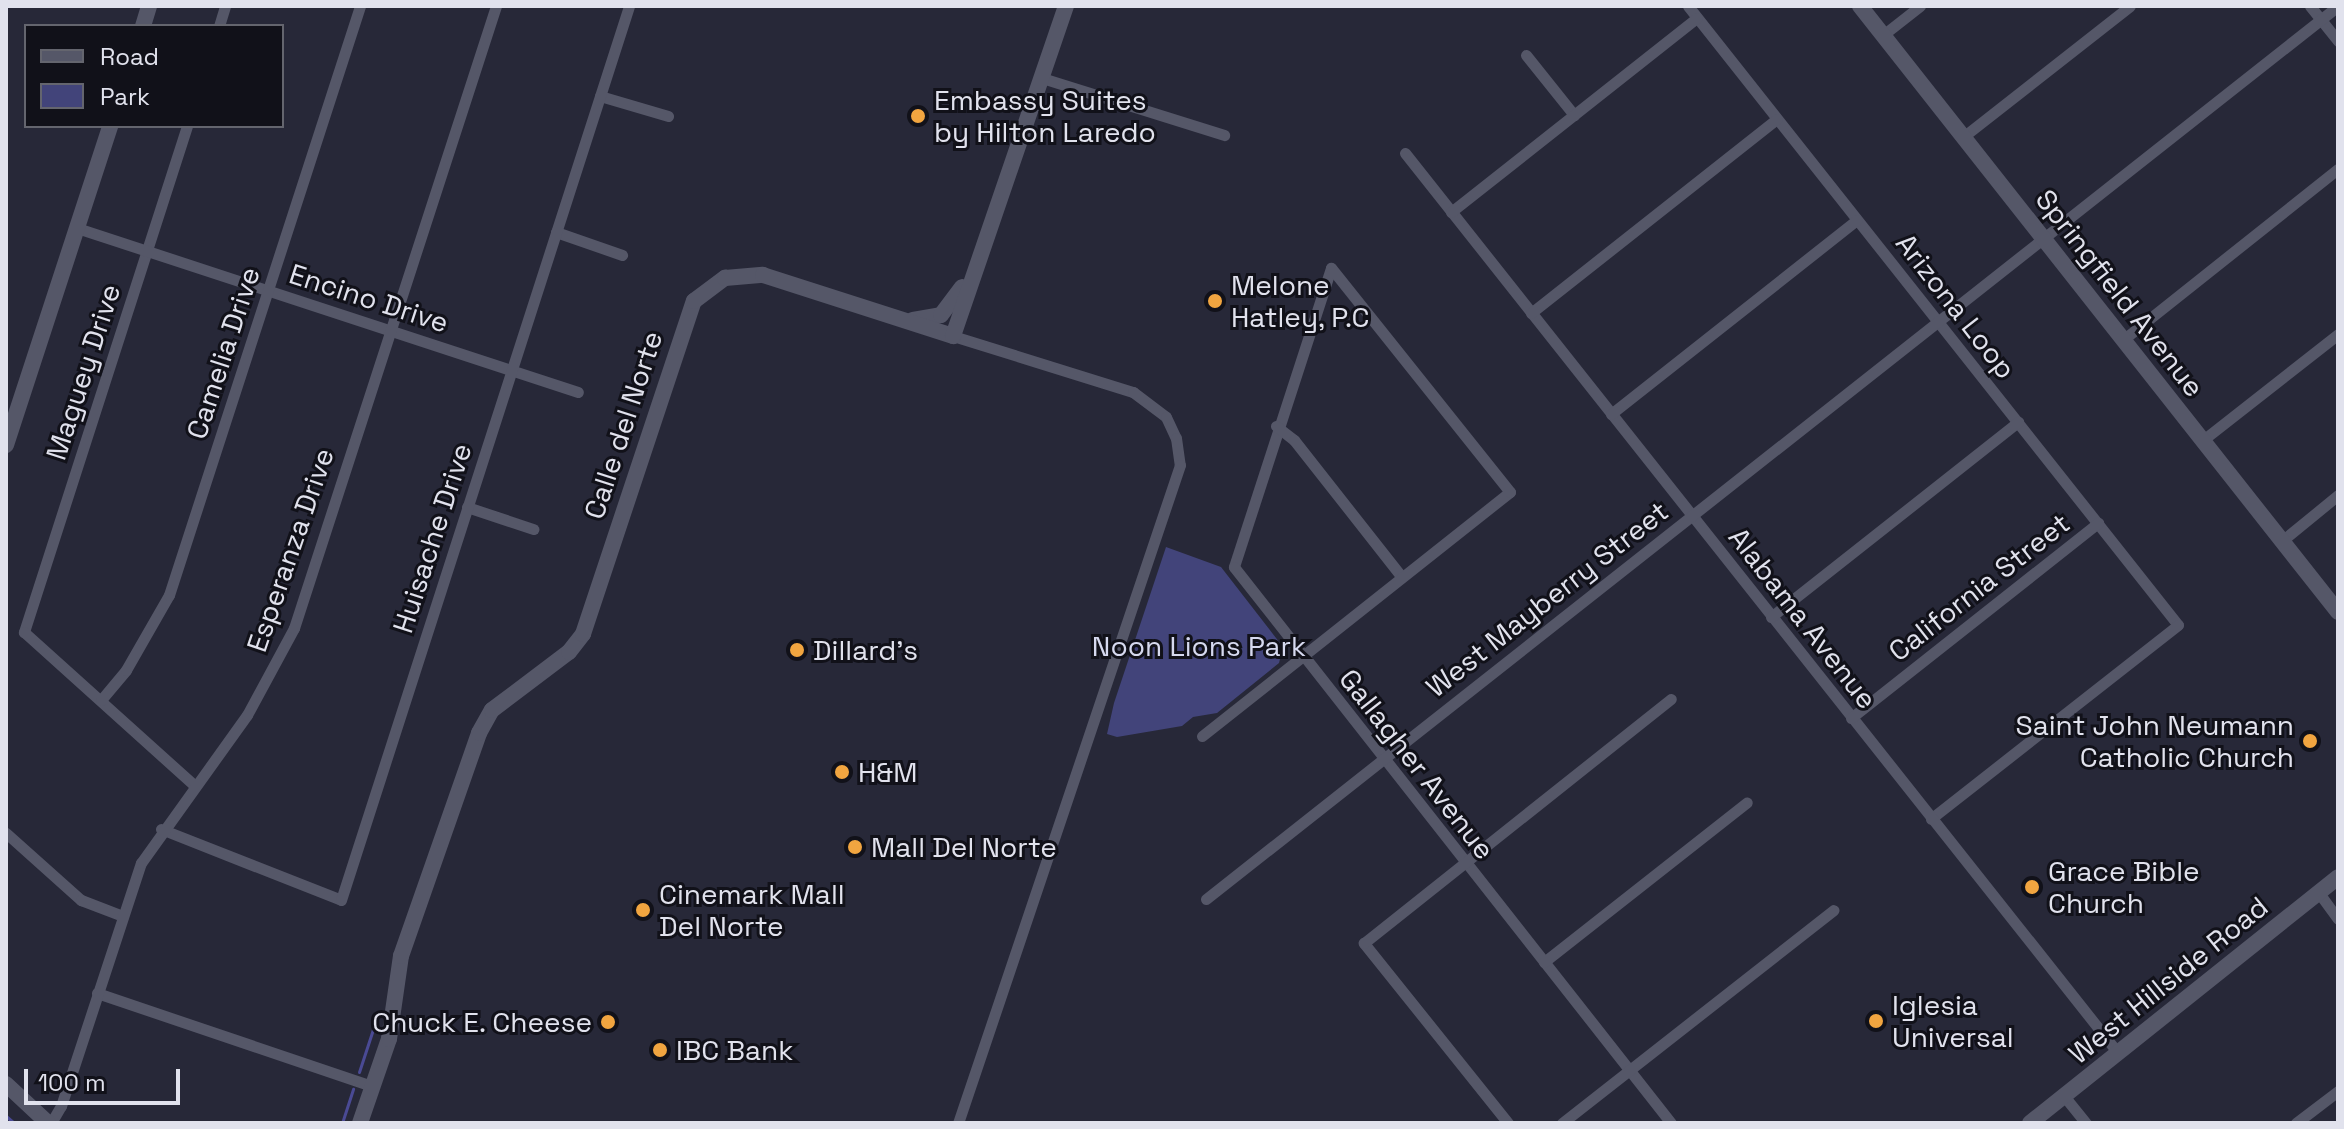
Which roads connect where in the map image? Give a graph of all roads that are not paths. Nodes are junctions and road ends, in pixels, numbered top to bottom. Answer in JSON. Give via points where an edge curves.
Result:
{"nodes":[{"id":1,"x":360,"y":6,"type":"edge"},
{"id":2,"x":496,"y":6,"type":"edge"},
{"id":3,"x":629,"y":6,"type":"edge"},
{"id":4,"x":1066,"y":6,"type":"edge"},
{"id":5,"x":1688,"y":6,"type":"edge"},
{"id":6,"x":1860,"y":6,"type":"edge"},
{"id":7,"x":1920,"y":6,"type":"edge"},
{"id":8,"x":2130,"y":6,"type":"edge"},
{"id":9,"x":2310,"y":6,"type":"edge"},
{"id":10,"x":2338,"y":6,"type":"edge"},
{"id":11,"x":1697,"y":18,"type":"junction"},
{"id":12,"x":2321,"y":20,"type":"junction"},
{"id":13,"x":1883,"y":35,"type":"junction"},
{"id":14,"x":2338,"y":41,"type":"edge"},
{"id":15,"x":1526,"y":55,"type":"dead end"},
{"id":16,"x":1042,"y":78,"type":"junction"},
{"id":17,"x":600,"y":96,"type":"junction"},
{"id":18,"x":1574,"y":115,"type":"junction"},
{"id":19,"x":668,"y":116,"type":"dead end"},
{"id":20,"x":1777,"y":119,"type":"junction"},
{"id":21,"x":109,"y":128,"type":"edge"},
{"id":22,"x":186,"y":128,"type":"edge"},
{"id":23,"x":1224,"y":135,"type":"dead end"},
{"id":24,"x":1963,"y":137,"type":"junction"},
{"id":25,"x":1405,"y":153,"type":"dead end"},
{"id":26,"x":2338,"y":169,"type":"edge"},
{"id":27,"x":1451,"y":212,"type":"junction"},
{"id":28,"x":1857,"y":220,"type":"junction"},
{"id":29,"x":77,"y":228,"type":"junction"},
{"id":30,"x":556,"y":232,"type":"junction"},
{"id":31,"x":2043,"y":237,"type":"junction"},
{"id":32,"x":147,"y":251,"type":"junction"},
{"id":33,"x":982,"y":251,"type":"junction"},
{"id":34,"x":622,"y":255,"type":"dead end"},
{"id":35,"x":269,"y":290,"type":"junction"},
{"id":36,"x":1531,"y":313,"type":"junction"},
{"id":37,"x":904,"y":320,"type":"junction"},
{"id":38,"x":1937,"y":321,"type":"junction"},
{"id":39,"x":390,"y":330,"type":"junction"},
{"id":40,"x":2338,"y":334,"type":"edge"},
{"id":41,"x":953,"y":336,"type":"junction"},
{"id":42,"x":2124,"y":339,"type":"junction"},
{"id":43,"x":511,"y":369,"type":"junction"},
{"id":44,"x":578,"y":392,"type":"dead end"},
{"id":45,"x":1611,"y":414,"type":"junction"},
{"id":46,"x":2018,"y":422,"type":"junction"},
{"id":47,"x":1276,"y":426,"type":"junction"},
{"id":48,"x":2203,"y":440,"type":"junction"},
{"id":49,"x":6,"y":445,"type":"edge"},
{"id":50,"x":2338,"y":495,"type":"edge"},
{"id":51,"x":467,"y":507,"type":"junction"},
{"id":52,"x":1691,"y":516,"type":"junction"},
{"id":53,"x":2098,"y":523,"type":"junction"},
{"id":54,"x":533,"y":529,"type":"dead end"},
{"id":55,"x":2283,"y":540,"type":"junction"},
{"id":56,"x":1402,"y":577,"type":"junction"},
{"id":57,"x":2338,"y":612,"type":"edge"},
{"id":58,"x":1771,"y":617,"type":"junction"},
{"id":59,"x":1302,"y":657,"type":"junction"},
{"id":60,"x":1671,"y":699,"type":"dead end"},
{"id":61,"x":101,"y":700,"type":"junction"},
{"id":62,"x":1851,"y":718,"type":"junction"},
{"id":63,"x":1202,"y":736,"type":"dead end"},
{"id":64,"x":1383,"y":760,"type":"junction"},
{"id":65,"x":195,"y":786,"type":"junction"},
{"id":66,"x":1747,"y":802,"type":"dead end"},
{"id":67,"x":1931,"y":819,"type":"junction"},
{"id":68,"x":161,"y":829,"type":"junction"},
{"id":69,"x":6,"y":833,"type":"edge"},
{"id":70,"x":1465,"y":862,"type":"junction"},
{"id":71,"x":2338,"y":877,"type":"edge"},
{"id":72,"x":2319,"y":893,"type":"junction"},
{"id":73,"x":1206,"y":899,"type":"dead end"},
{"id":74,"x":1834,"y":910,"type":"dead end"},
{"id":75,"x":123,"y":916,"type":"junction"},
{"id":76,"x":2338,"y":919,"type":"edge"},
{"id":77,"x":1544,"y":962,"type":"junction"},
{"id":78,"x":97,"y":993,"type":"junction"},
{"id":79,"x":2118,"y":1053,"type":"junction"},
{"id":80,"x":1629,"y":1070,"type":"junction"},
{"id":81,"x":6,"y":1084,"type":"edge"},
{"id":82,"x":372,"y":1086,"type":"junction"},
{"id":83,"x":2338,"y":1091,"type":"edge"},
{"id":84,"x":2064,"y":1096,"type":"junction"},
{"id":85,"x":50,"y":1123,"type":"edge"},
{"id":86,"x":360,"y":1123,"type":"edge"},
{"id":87,"x":958,"y":1123,"type":"edge"},
{"id":88,"x":1508,"y":1123,"type":"edge"},
{"id":89,"x":1562,"y":1123,"type":"edge"},
{"id":90,"x":1671,"y":1123,"type":"edge"},
{"id":91,"x":2030,"y":1123,"type":"edge"},
{"id":92,"x":2086,"y":1123,"type":"edge"},
{"id":93,"x":2296,"y":1123,"type":"edge"}],
"edges":[{"from":1,"to":35,"type":"street","name":"Camelia Drive"},
{"from":2,"to":39,"type":"street","name":"Esperanza Drive"},
{"from":3,"to":17,"type":"street","name":"Huisache Drive"},
{"from":4,"to":16,"type":"street"},
{"from":5,"to":11,"type":"street","name":"Arizona Loop"},
{"from":6,"to":13,"type":"street","name":"Springfield Avenue"},
{"from":7,"to":13,"type":"street"},
{"from":8,"to":24,"type":"street"},
{"from":9,"to":12,"type":"street"},
{"from":10,"to":12,"type":"street","name":"West Mayberry Street"},
{"from":11,"to":18,"type":"street"},
{"from":11,"to":20,"type":"street","name":"Arizona Loop"},
{"from":12,"to":14,"type":"street"},
{"from":12,"to":31,"type":"street","name":"West Mayberry Street"},
{"from":13,"to":24,"type":"street","name":"Springfield Avenue"},
{"from":15,"to":18,"type":"street"},
{"from":16,"to":23,"type":"street"},
{"from":16,"to":33,"type":"street"},
{"from":17,"to":19,"type":"street"},
{"from":17,"to":30,"type":"street","name":"Huisache Drive"},
{"from":18,"to":27,"type":"street"},
{"from":20,"to":28,"type":"street","name":"Arizona Loop"},
{"from":20,"to":36,"type":"street"},
{"from":21,"to":29,"type":"street"},
{"from":22,"to":32,"type":"street","name":"Maguey Drive"},
{"from":24,"to":31,"type":"street","name":"Springfield Avenue"},
{"from":25,"to":27,"type":"street","name":"Alabama Avenue"},
{"from":26,"to":42,"type":"street"},
{"from":27,"to":36,"type":"street","name":"Alabama Avenue"},
{"from":28,"to":38,"type":"street","name":"Arizona Loop"},
{"from":28,"to":45,"type":"street"},
{"from":29,"to":32,"type":"street","name":"Encino Drive"},
{"from":29,"to":49,"type":"street"},
{"from":30,"to":34,"type":"street"},
{"from":30,"to":43,"type":"street","name":"Huisache Drive"},
{"from":31,"to":38,"type":"street","name":"West Mayberry Street"},
{"from":31,"to":42,"type":"street","name":"Springfield Avenue"},
{"from":32,"to":35,"type":"street","name":"Encino Drive"},
{"from":32,"to":61,"type":"street","name":"Maguey Drive","via":[[24,632]]},
{"from":33,"to":37,"type":"street","via":[[949,308],[931,319]]},
{"from":33,"to":41,"type":"street"},
{"from":35,"to":39,"type":"street","name":"Encino Drive"},
{"from":35,"to":61,"type":"street","name":"Camelia Drive","via":[[169,595],[126,670]]},
{"from":36,"to":45,"type":"street","name":"Alabama Avenue"},
{"from":37,"to":41,"type":"street","name":"Calle del Norte"},
{"from":37,"to":82,"type":"street","name":"Calle del Norte","via":[[751,274],[725,278],[694,301],[583,634],[569,652],[500,702],[479,733],[401,956],[395,1015]]},
{"from":38,"to":46,"type":"street","name":"Arizona Loop"},
{"from":38,"to":52,"type":"street","name":"West Mayberry Street"},
{"from":39,"to":43,"type":"street","name":"Encino Drive"},
{"from":39,"to":65,"type":"street","name":"Esperanza Drive","via":[[294,628],[247,715]]},
{"from":40,"to":48,"type":"street"},
{"from":41,"to":87,"type":"street","via":[[1140,396],[1166,417],[1180,465]]},
{"from":42,"to":48,"type":"street","name":"Springfield Avenue"},
{"from":43,"to":44,"type":"street","name":"Encino Drive"},
{"from":43,"to":51,"type":"street","name":"Huisache Drive"},
{"from":45,"to":52,"type":"street","name":"Alabama Avenue"},
{"from":46,"to":53,"type":"street","name":"Arizona Loop"},
{"from":46,"to":58,"type":"street"},
{"from":47,"to":56,"type":"street","via":[[1294,440]]},
{"from":47,"to":56,"type":"street","name":"Gallagher Avenue","via":[[1331,268],[1510,492]]},
{"from":47,"to":59,"type":"street","name":"Gallagher Avenue","via":[[1234,567]]},
{"from":48,"to":55,"type":"street","name":"Springfield Avenue"},
{"from":50,"to":55,"type":"street"},
{"from":51,"to":54,"type":"street"},
{"from":51,"to":68,"type":"street","name":"Huisache Drive","via":[[341,900]]},
{"from":52,"to":58,"type":"street","name":"Alabama Avenue"},
{"from":52,"to":64,"type":"street","name":"West Mayberry Street"},
{"from":53,"to":62,"type":"street","name":"California Street"},
{"from":53,"to":67,"type":"street","name":"Arizona Loop","via":[[2178,625]]},
{"from":55,"to":57,"type":"street","name":"Springfield Avenue"},
{"from":56,"to":59,"type":"street"},
{"from":58,"to":62,"type":"street","name":"Alabama Avenue"},
{"from":59,"to":63,"type":"street"},
{"from":59,"to":64,"type":"street","name":"Gallagher Avenue"},
{"from":60,"to":70,"type":"street"},
{"from":61,"to":65,"type":"street"},
{"from":62,"to":67,"type":"street","name":"Alabama Avenue"},
{"from":64,"to":70,"type":"street","name":"Gallagher Avenue"},
{"from":64,"to":73,"type":"street","name":"West Mayberry Street"},
{"from":65,"to":68,"type":"street","name":"Esperanza Drive"},
{"from":66,"to":77,"type":"street"},
{"from":67,"to":79,"type":"street","name":"Alabama Avenue"},
{"from":68,"to":75,"type":"street","name":"Esperanza Drive","via":[[141,863]]},
{"from":69,"to":75,"type":"street","via":[[81,900]]},
{"from":70,"to":77,"type":"street","name":"Gallagher Avenue"},
{"from":70,"to":88,"type":"street","via":[[1364,943]]},
{"from":71,"to":72,"type":"street","name":"West Hillside Road"},
{"from":72,"to":76,"type":"street"},
{"from":72,"to":79,"type":"street","name":"West Hillside Road"},
{"from":74,"to":80,"type":"street"},
{"from":75,"to":78,"type":"street","name":"Esperanza Drive"},
{"from":77,"to":80,"type":"street","name":"Gallagher Avenue"},
{"from":78,"to":82,"type":"street"},
{"from":78,"to":85,"type":"street","name":"Esperanza Drive","via":[[61,1106]]},
{"from":79,"to":84,"type":"street","name":"West Hillside Road"},
{"from":80,"to":89,"type":"street"},
{"from":80,"to":90,"type":"street","name":"Gallagher Avenue"},
{"from":81,"to":85,"type":"street"},
{"from":82,"to":86,"type":"street","name":"Calle del Norte"},
{"from":83,"to":93,"type":"street"},
{"from":84,"to":91,"type":"street","name":"West Hillside Road"},
{"from":84,"to":92,"type":"street"}]}
